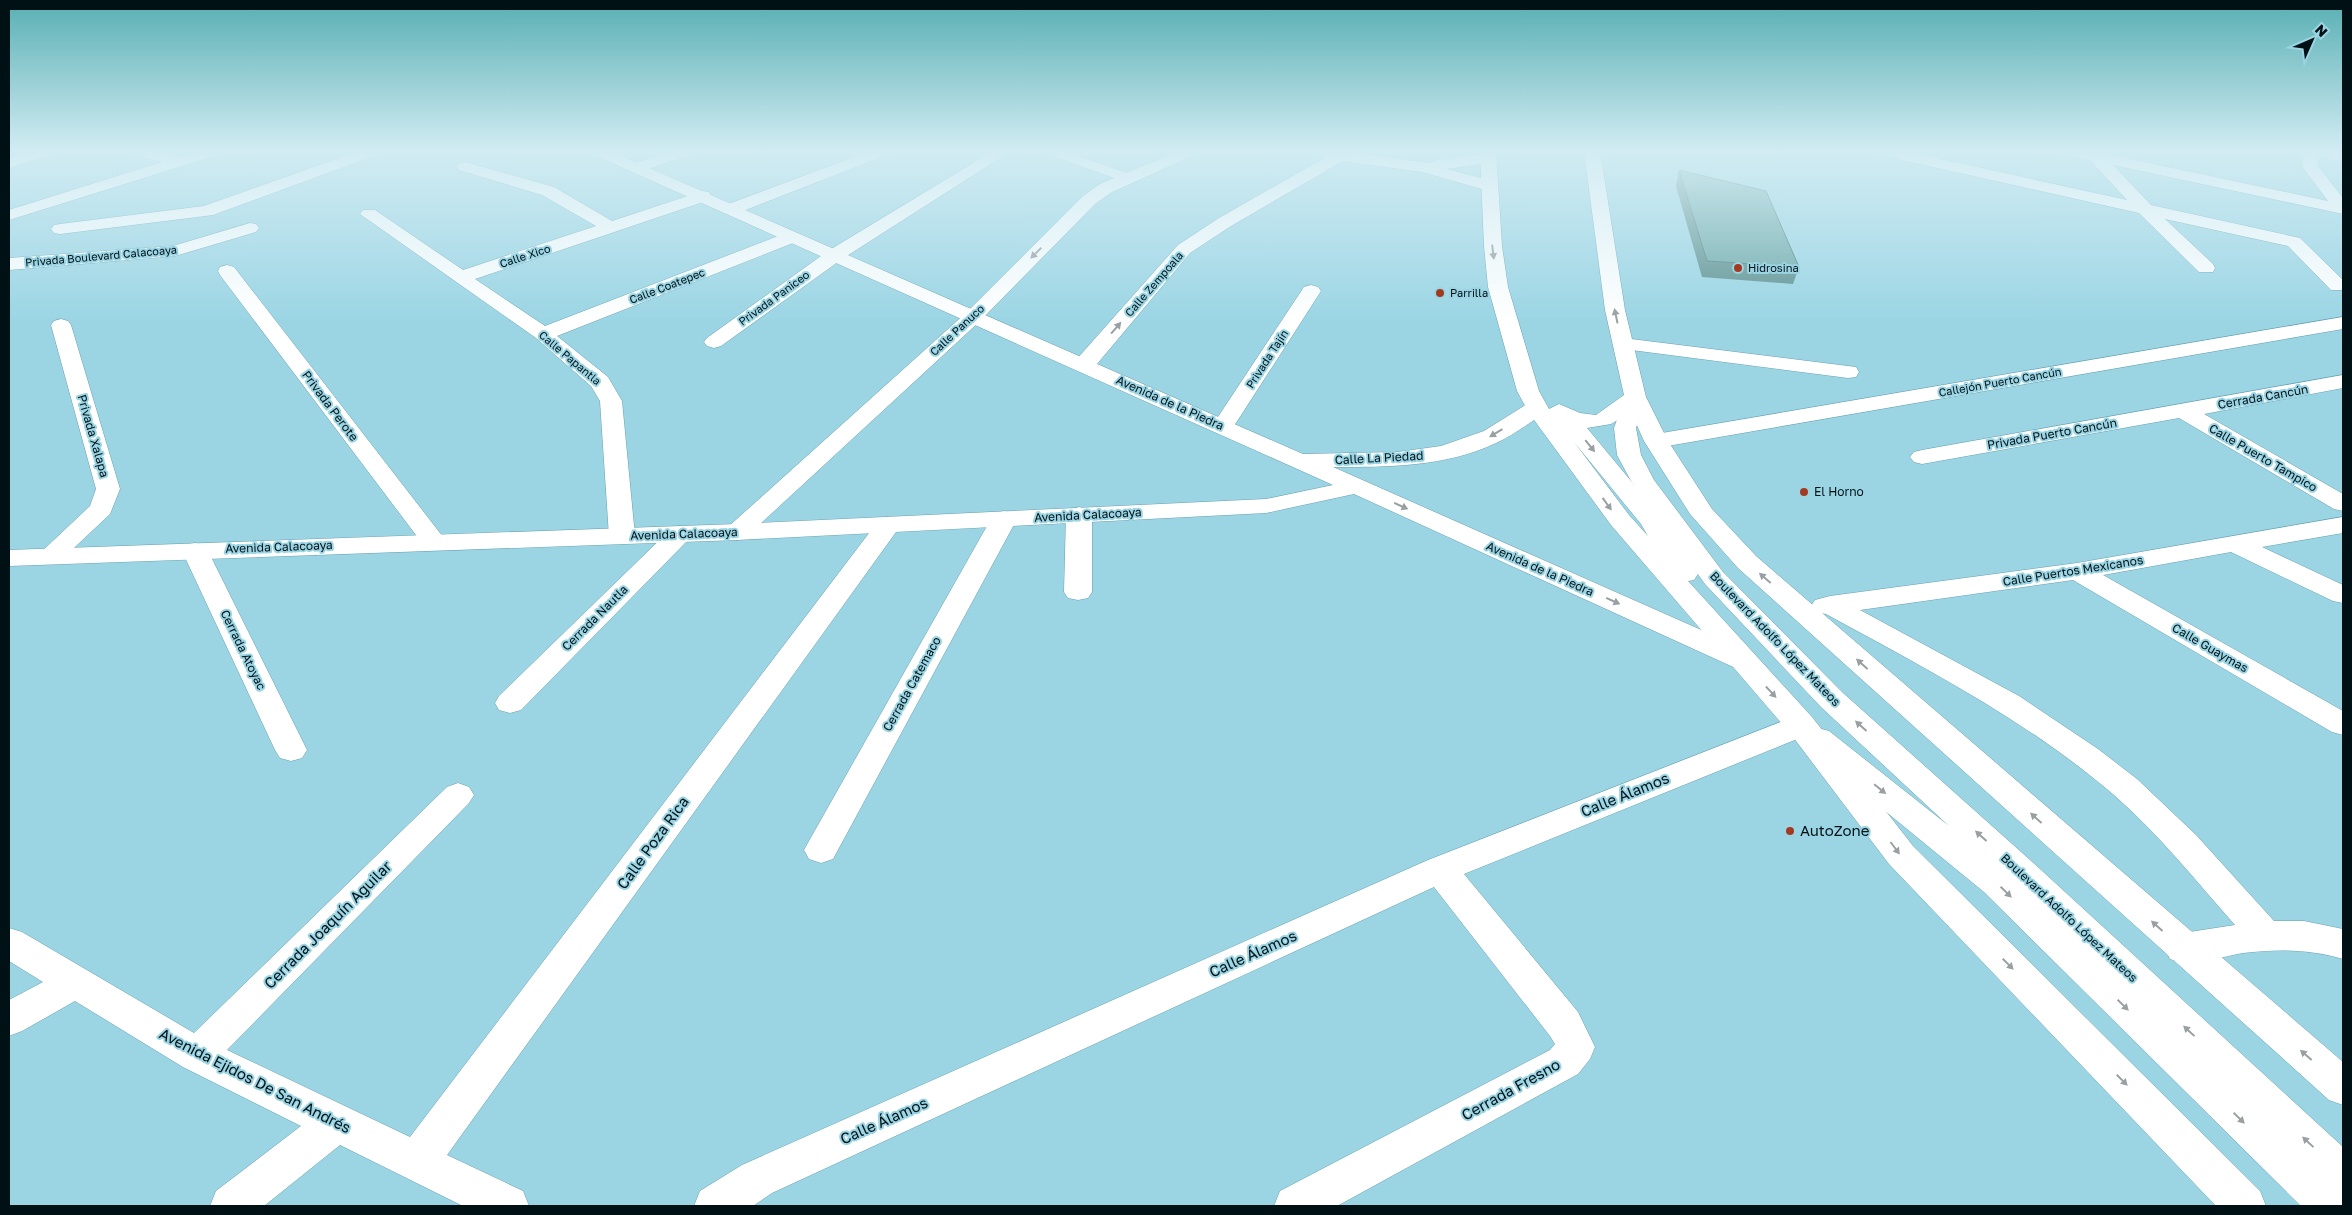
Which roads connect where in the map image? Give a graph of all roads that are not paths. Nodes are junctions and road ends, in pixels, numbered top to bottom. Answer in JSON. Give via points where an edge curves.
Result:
{"nodes":[{"id":1,"x":32,"y":208,"type":"edge"},
{"id":2,"x":216,"y":208,"type":"edge"},
{"id":3,"x":577,"y":208,"type":"edge"},
{"id":4,"x":670,"y":208,"type":"edge"},
{"id":5,"x":729,"y":208,"type":"edge"},
{"id":6,"x":735,"y":208,"type":"edge"},
{"id":7,"x":911,"y":208,"type":"edge"},
{"id":8,"x":1080,"y":208,"type":"edge"},
{"id":9,"x":1250,"y":208,"type":"edge"},
{"id":10,"x":1490,"y":208,"type":"edge"},
{"id":11,"x":1600,"y":208,"type":"edge"},
{"id":12,"x":2144,"y":208,"type":"edge"},
{"id":13,"x":2146,"y":208,"type":"edge"},
{"id":14,"x":732,"y":209,"type":"junction"},
{"id":15,"x":369,"y":214,"type":"dead end"},
{"id":16,"x":9,"y":215,"type":"edge"},
{"id":17,"x":250,"y":228,"type":"dead end"},
{"id":18,"x":612,"y":228,"type":"junction"},
{"id":19,"x":60,"y":229,"type":"dead end"},
{"id":20,"x":792,"y":237,"type":"junction"},
{"id":21,"x":835,"y":255,"type":"junction"},
{"id":22,"x":9,"y":264,"type":"edge"},
{"id":23,"x":2206,"y":268,"type":"dead end"},
{"id":24,"x":226,"y":271,"type":"dead end"},
{"id":25,"x":461,"y":277,"type":"junction"},
{"id":26,"x":2338,"y":286,"type":"dead end"},
{"id":27,"x":1311,"y":291,"type":"dead end"},
{"id":28,"x":973,"y":316,"type":"junction"},
{"id":29,"x":2343,"y":323,"type":"edge"},
{"id":30,"x":61,"y":325,"type":"dead end"},
{"id":31,"x":543,"y":334,"type":"junction"},
{"id":32,"x":714,"y":342,"type":"dead end"},
{"id":33,"x":1623,"y":344,"type":"junction"},
{"id":34,"x":1084,"y":365,"type":"junction"},
{"id":35,"x":1848,"y":372,"type":"dead end"},
{"id":36,"x":2343,"y":382,"type":"edge"},
{"id":37,"x":1635,"y":397,"type":"junction"},
{"id":38,"x":1533,"y":399,"type":"junction"},
{"id":39,"x":2183,"y":411,"type":"junction"},
{"id":40,"x":1565,"y":416,"type":"junction"},
{"id":41,"x":1223,"y":426,"type":"junction"},
{"id":42,"x":1656,"y":441,"type":"junction"},
{"id":43,"x":1922,"y":457,"type":"dead end"},
{"id":44,"x":1300,"y":461,"type":"junction"},
{"id":45,"x":1356,"y":486,"type":"junction"},
{"id":46,"x":2343,"y":504,"type":"edge"},
{"id":47,"x":1079,"y":515,"type":"junction"},
{"id":48,"x":1004,"y":519,"type":"junction"},
{"id":49,"x":888,"y":525,"type":"junction"},
{"id":50,"x":2343,"y":525,"type":"edge"},
{"id":51,"x":737,"y":532,"type":"junction"},
{"id":52,"x":680,"y":534,"type":"junction"},
{"id":53,"x":622,"y":536,"type":"junction"},
{"id":54,"x":434,"y":542,"type":"junction"},
{"id":55,"x":2235,"y":544,"type":"junction"},
{"id":56,"x":195,"y":551,"type":"junction"},
{"id":57,"x":50,"y":556,"type":"junction"},
{"id":58,"x":9,"y":558,"type":"edge"},
{"id":59,"x":2077,"y":571,"type":"junction"},
{"id":60,"x":1078,"y":592,"type":"dead end"},
{"id":61,"x":2343,"y":595,"type":"edge"},
{"id":62,"x":1816,"y":607,"type":"junction"},
{"id":63,"x":1741,"y":660,"type":"junction"},
{"id":64,"x":510,"y":703,"type":"dead end"},
{"id":65,"x":2343,"y":724,"type":"edge"},
{"id":66,"x":1802,"y":725,"type":"junction"},
{"id":67,"x":291,"y":750,"type":"dead end"},
{"id":68,"x":458,"y":795,"type":"dead end"},
{"id":69,"x":821,"y":850,"type":"dead end"},
{"id":70,"x":1440,"y":869,"type":"junction"},
{"id":71,"x":2266,"y":936,"type":"junction"},
{"id":72,"x":9,"y":943,"type":"edge"},
{"id":73,"x":2343,"y":944,"type":"edge"},
{"id":74,"x":2183,"y":948,"type":"junction"},
{"id":75,"x":74,"y":983,"type":"junction"},
{"id":76,"x":9,"y":1018,"type":"edge"},
{"id":77,"x":197,"y":1055,"type":"junction"},
{"id":78,"x":2343,"y":1087,"type":"edge"},
{"id":79,"x":336,"y":1122,"type":"junction"},
{"id":80,"x":417,"y":1162,"type":"junction"},
{"id":81,"x":2343,"y":1175,"type":"edge"},
{"id":82,"x":232,"y":1206,"type":"edge"},
{"id":83,"x":508,"y":1206,"type":"edge"},
{"id":84,"x":715,"y":1206,"type":"edge"},
{"id":85,"x":1295,"y":1206,"type":"edge"},
{"id":86,"x":2246,"y":1206,"type":"edge"},
{"id":87,"x":2331,"y":1206,"type":"edge"}],
"edges":[{"from":1,"to":16,"type":"street"},
{"from":2,"to":19,"type":"street"},
{"from":3,"to":18,"type":"street"},
{"from":4,"to":18,"type":"street","name":"Calle Xico"},
{"from":5,"to":14,"type":"street","name":"Avenida de la Piedra"},
{"from":6,"to":14,"type":"street"},
{"from":7,"to":21,"type":"street","name":"Privada Paniceo"},
{"from":8,"to":28,"type":"street","name":"Calle Panuco","one_way":true},
{"from":34,"to":9,"type":"street","name":"Calle Zempoala","one_way":true,"via":[[1184,249]]},
{"from":10,"to":38,"type":"street","one_way":true,"via":[[1498,287]]},
{"from":33,"to":11,"type":"street","one_way":true},
{"from":12,"to":23,"type":"street"},
{"from":13,"to":26,"type":"street","via":[[2294,242]]},
{"from":14,"to":20,"type":"street","name":"Avenida de la Piedra"},
{"from":15,"to":25,"type":"street","name":"Calle Papantla"},
{"from":17,"to":22,"type":"street","name":"Privada Boulevard Calacoaya","via":[[175,251]]},
{"from":18,"to":25,"type":"street","name":"Calle Xico"},
{"from":20,"to":21,"type":"street","name":"Avenida de la Piedra"},
{"from":20,"to":31,"type":"street","name":"Calle Coatepec"},
{"from":21,"to":28,"type":"street","name":"Avenida de la Piedra"},
{"from":21,"to":32,"type":"street","name":"Privada Paniceo"},
{"from":24,"to":54,"type":"street","name":"Privada Perote"},
{"from":25,"to":31,"type":"street","name":"Calle Papantla"},
{"from":27,"to":41,"type":"street","name":"Privada Tajín"},
{"from":28,"to":34,"type":"street","name":"Avenida de la Piedra"},
{"from":28,"to":51,"type":"street","name":"Calle Panuco"},
{"from":29,"to":42,"type":"street","name":"Callejón Puerto Cancún"},
{"from":30,"to":57,"type":"street","name":"Privada Xalapa","via":[[108,488],[101,509]]},
{"from":31,"to":53,"type":"street","name":"Calle Papantla","via":[[600,382],[611,401]]},
{"from":33,"to":35,"type":"street"},
{"from":33,"to":37,"type":"street"},
{"from":34,"to":41,"type":"street","name":"Avenida de la Piedra"},
{"from":36,"to":39,"type":"street","name":"Cerrada Cancún"},
{"from":37,"to":40,"type":"street","via":[[1601,422]]},
{"from":37,"to":42,"type":"street"},
{"from":81,"to":37,"type":"street","name":"Boulevard Adolfo López Mateos","one_way":true,"via":[[2018,869],[1832,700],[1714,578],[1643,481],[1629,455],[1625,428]]},
{"from":38,"to":40,"type":"street"},
{"from":38,"to":44,"type":"street","name":"Calle La Piedad","one_way":true,"via":[[1485,440],[1454,450],[1412,459]]},
{"from":38,"to":63,"type":"street","name":"Boulevard Adolfo López Mateos","one_way":true,"via":[[1620,520]]},
{"from":39,"to":43,"type":"street","name":"Privada Puerto Cancún"},
{"from":39,"to":46,"type":"street","name":"Calle Puerto Tampico"},
{"from":40,"to":63,"type":"street","one_way":true,"via":[[1651,521]]},
{"from":41,"to":44,"type":"street","name":"Avenida de la Piedra"},
{"from":62,"to":42,"type":"street","one_way":true,"via":[[1747,562],[1704,514]]},
{"from":44,"to":45,"type":"street","name":"Avenida de la Piedra"},
{"from":45,"to":47,"type":"street","name":"Avenida Calacoaya","via":[[1266,506]]},
{"from":45,"to":63,"type":"street","name":"Avenida de la Piedra","one_way":true},
{"from":47,"to":48,"type":"street","name":"Avenida Calacoaya"},
{"from":47,"to":60,"type":"street"},
{"from":48,"to":49,"type":"street","name":"Avenida Calacoaya"},
{"from":48,"to":69,"type":"street","name":"Cerrada Catemaco"},
{"from":49,"to":51,"type":"street","name":"Avenida Calacoaya"},
{"from":49,"to":80,"type":"street","name":"Calle Poza Rica"},
{"from":50,"to":55,"type":"street","name":"Calle Puertos Mexicanos"},
{"from":51,"to":52,"type":"street","name":"Avenida Calacoaya"},
{"from":52,"to":53,"type":"street","name":"Avenida Calacoaya"},
{"from":52,"to":64,"type":"street","name":"Cerrada Nautla"},
{"from":53,"to":54,"type":"street","name":"Avenida Calacoaya"},
{"from":54,"to":56,"type":"street","name":"Avenida Calacoaya"},
{"from":55,"to":59,"type":"street","name":"Calle Puertos Mexicanos"},
{"from":55,"to":61,"type":"street"},
{"from":56,"to":57,"type":"street","name":"Avenida Calacoaya"},
{"from":56,"to":67,"type":"street","name":"Cerrada Atoyac"},
{"from":57,"to":58,"type":"street","name":"Avenida Calacoaya"},
{"from":59,"to":62,"type":"street","name":"Calle Puertos Mexicanos"},
{"from":59,"to":65,"type":"street","name":"Calle Guaymas"},
{"from":62,"to":71,"type":"street","via":[[1966,678],[2095,763],[2126,787],[2184,844]]},
{"from":74,"to":62,"type":"street","one_way":true},
{"from":63,"to":66,"type":"street","name":"Boulevard Adolfo López Mateos","one_way":true},
{"from":66,"to":70,"type":"street","name":"Calle Álamos"},
{"from":66,"to":86,"type":"street","name":"Boulevard Adolfo López Mateos","one_way":true,"via":[[1901,856]]},
{"from":66,"to":87,"type":"street","name":"Boulevard Adolfo López Mateos","one_way":true,"via":[[1996,882]]},
{"from":68,"to":77,"type":"street","name":"Cerrada Joaquín Aguilar"},
{"from":70,"to":84,"type":"street","name":"Calle Álamos","via":[[757,1179]]},
{"from":70,"to":85,"type":"street","name":"Cerrada Fresno","via":[[1564,1024],[1576,1047],[1564,1062]]},
{"from":71,"to":73,"type":"street","via":[[2314,937]]},
{"from":71,"to":74,"type":"street"},
{"from":72,"to":75,"type":"street","name":"Avenida Ejidos De San Andrés"},
{"from":78,"to":74,"type":"street","one_way":true},
{"from":75,"to":76,"type":"street"},
{"from":75,"to":77,"type":"street","name":"Avenida Ejidos De San Andrés"},
{"from":77,"to":79,"type":"street","name":"Avenida Ejidos De San Andrés"},
{"from":79,"to":80,"type":"street","name":"Avenida Ejidos De San Andrés"},
{"from":79,"to":82,"type":"street"},
{"from":80,"to":83,"type":"street","name":"Avenida Ejidos De San Andrés"}]}
